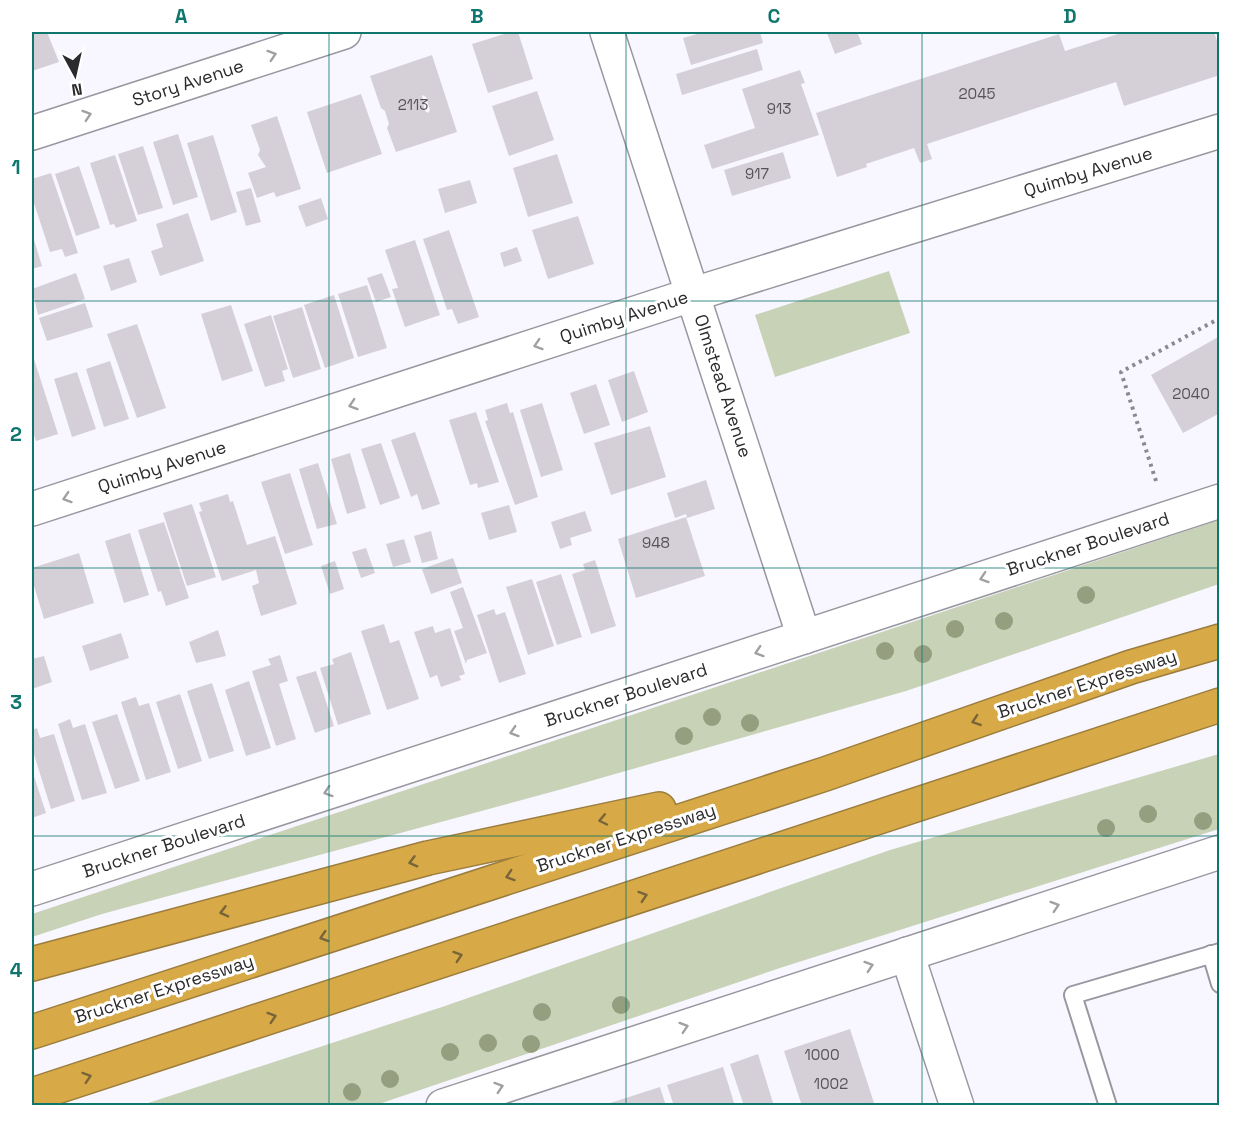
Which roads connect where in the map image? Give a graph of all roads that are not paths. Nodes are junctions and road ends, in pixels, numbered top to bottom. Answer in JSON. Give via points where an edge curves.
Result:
{"nodes":[{"id":1,"x":344,"y":32,"type":"edge"},
{"id":2,"x":608,"y":32,"type":"edge"},
{"id":3,"x":1220,"y":132,"type":"edge"},
{"id":4,"x":32,"y":134,"type":"edge"},
{"id":5,"x":694,"y":294,"type":"junction"},
{"id":6,"x":1220,"y":501,"type":"edge"},
{"id":7,"x":32,"y":509,"type":"edge"},
{"id":8,"x":1220,"y":624,"type":"edge"},
{"id":9,"x":804,"y":637,"type":"junction"},
{"id":10,"x":1220,"y":641,"type":"edge"},
{"id":11,"x":1131,"y":667,"type":"junction"},
{"id":12,"x":1210,"y":709,"type":"edge"},
{"id":13,"x":825,"y":774,"type":"junction"},
{"id":14,"x":1220,"y":852,"type":"edge"},
{"id":15,"x":32,"y":889,"type":"edge"},
{"id":16,"x":1215,"y":953,"type":"edge"},
{"id":17,"x":907,"y":954,"type":"junction"},
{"id":18,"x":32,"y":964,"type":"edge"},
{"id":19,"x":1220,"y":984,"type":"edge"},
{"id":20,"x":32,"y":1032,"type":"edge"},
{"id":21,"x":32,"y":1095,"type":"edge"},
{"id":22,"x":443,"y":1106,"type":"edge"},
{"id":23,"x":957,"y":1106,"type":"edge"},
{"id":24,"x":1108,"y":1106,"type":"edge"}],
"edges":[{"from":4,"to":1,"type":"street","name":"Story Avenue","one_way":true},
{"from":2,"to":5,"type":"street","name":"Olmstead Avenue"},
{"from":3,"to":5,"type":"street","name":"Quimby Avenue"},
{"from":5,"to":7,"type":"street","name":"Quimby Avenue","one_way":true},
{"from":5,"to":9,"type":"street","name":"Olmstead Avenue"},
{"from":6,"to":9,"type":"street","name":"Bruckner Boulevard","one_way":true},
{"from":8,"to":11,"type":"highway"},
{"from":9,"to":15,"type":"street","name":"Bruckner Boulevard","one_way":true},
{"from":10,"to":11,"type":"highway","name":"Bruckner Expressway"},
{"from":11,"to":13,"type":"highway","name":"Bruckner Expressway","one_way":true},
{"from":21,"to":12,"type":"highway","one_way":true},
{"from":13,"to":18,"type":"highway","one_way":true,"via":[[429,858]]},
{"from":13,"to":20,"type":"highway","name":"Bruckner Expressway","one_way":true},
{"from":17,"to":14,"type":"street","one_way":true},
{"from":16,"to":19,"type":"lane"},
{"from":16,"to":24,"type":"lane","via":[[1073,995]]},
{"from":22,"to":17,"type":"street","one_way":true},
{"from":17,"to":23,"type":"street"}]}
